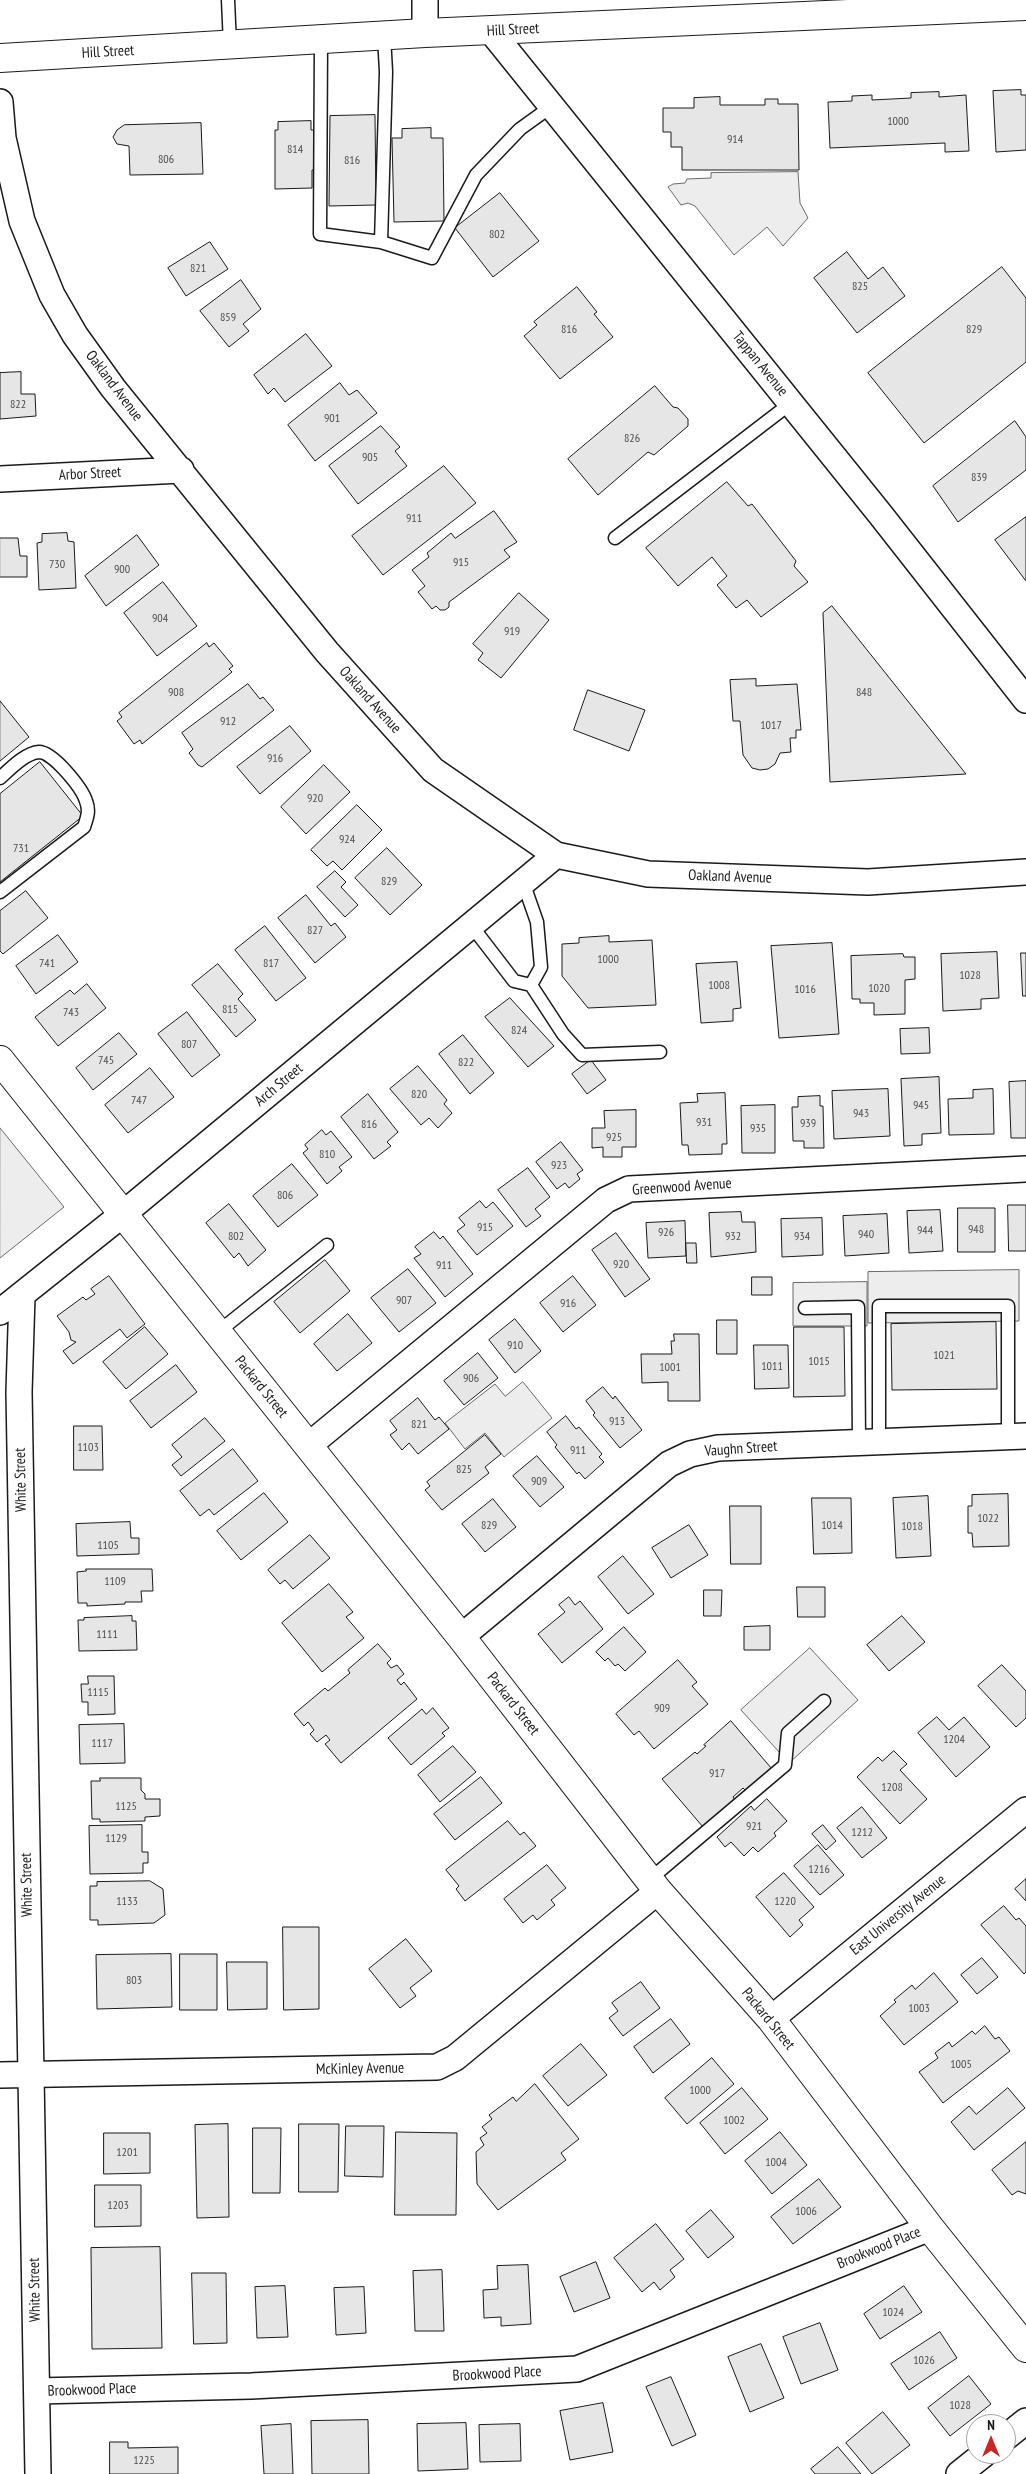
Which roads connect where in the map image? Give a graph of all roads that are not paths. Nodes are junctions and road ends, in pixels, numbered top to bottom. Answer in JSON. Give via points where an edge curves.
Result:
{"nodes":[{"id":1,"x":228,"y":0,"type":"edge"},
{"id":2,"x":425,"y":0,"type":"edge"},
{"id":3,"x":1026,"y":6,"type":"edge"},
{"id":4,"x":491,"y":31,"type":"junction"},
{"id":5,"x":425,"y":33,"type":"junction"},
{"id":6,"x":384,"y":35,"type":"junction"},
{"id":7,"x":321,"y":40,"type":"junction"},
{"id":8,"x":230,"y":45,"type":"junction"},
{"id":9,"x":0,"y":58,"type":"edge"},
{"id":10,"x":0,"y":102,"type":"edge"},
{"id":11,"x":552,"y":106,"type":"junction"},
{"id":12,"x":381,"y":242,"type":"junction"},
{"id":13,"x":791,"y":403,"type":"junction"},
{"id":14,"x":180,"y":470,"type":"junction"},
{"id":15,"x":0,"y":479,"type":"edge"},
{"id":16,"x":615,"y":538,"type":"dead end"},
{"id":17,"x":1026,"y":700,"type":"edge"},
{"id":18,"x":0,"y":778,"type":"edge"},
{"id":19,"x":556,"y":855,"type":"junction"},
{"id":20,"x":1026,"y":872,"type":"edge"},
{"id":21,"x":523,"y":882,"type":"junction"},
{"id":22,"x":0,"y":892,"type":"edge"},
{"id":23,"x":471,"y":925,"type":"junction"},
{"id":24,"x":531,"y":985,"type":"junction"},
{"id":25,"x":660,"y":1052,"type":"dead end"},
{"id":26,"x":0,"y":1060,"type":"edge"},
{"id":27,"x":1026,"y":1169,"type":"edge"},
{"id":28,"x":123,"y":1214,"type":"junction"},
{"id":29,"x":327,"y":1245,"type":"dead end"},
{"id":30,"x":22,"y":1296,"type":"junction"},
{"id":31,"x":805,"y":1308,"type":"dead end"},
{"id":32,"x":0,"y":1312,"type":"edge"},
{"id":33,"x":218,"y":1332,"type":"junction"},
{"id":34,"x":10,"y":1392,"type":"edge"},
{"id":35,"x":1017,"y":1436,"type":"edge"},
{"id":36,"x":869,"y":1443,"type":"junction"},
{"id":37,"x":308,"y":1446,"type":"junction"},
{"id":38,"x":461,"y":1637,"type":"junction"},
{"id":39,"x":824,"y":1701,"type":"dead end"},
{"id":40,"x":1026,"y":1810,"type":"edge"},
{"id":41,"x":654,"y":1886,"type":"junction"},
{"id":42,"x":770,"y":2020,"type":"junction"},
{"id":43,"x":0,"y":2075,"type":"edge"},
{"id":44,"x":30,"y":2075,"type":"junction"},
{"id":45,"x":930,"y":2228,"type":"junction"},
{"id":46,"x":1026,"y":2348,"type":"edge"},
{"id":47,"x":37,"y":2391,"type":"junction"},
{"id":48,"x":1026,"y":2421,"type":"edge"},
{"id":49,"x":1016,"y":2429,"type":"edge"},
{"id":50,"x":972,"y":2464,"type":"edge"},
{"id":51,"x":38,"y":2474,"type":"edge"},
{"id":52,"x":959,"y":2474,"type":"edge"}],
"edges":[{"from":1,"to":8,"type":"lane"},
{"from":2,"to":5,"type":"street"},
{"from":3,"to":4,"type":"main road","name":"Hill Street"},
{"from":4,"to":5,"type":"main road","name":"Hill Street"},
{"from":4,"to":11,"type":"street","name":"Tappan Avenue"},
{"from":5,"to":6,"type":"main road","name":"Hill Street"},
{"from":6,"to":7,"type":"main road","name":"Hill Street"},
{"from":6,"to":12,"type":"lane","via":[[386,72]]},
{"from":7,"to":8,"type":"main road","name":"Hill Street"},
{"from":7,"to":12,"type":"lane","via":[[320,234]]},
{"from":8,"to":9,"type":"main road","name":"Hill Street"},
{"from":10,"to":14,"type":"street","name":"Oakland Avenue","via":[[3,138],[22,221],[52,295],[75,335],[113,388]]},
{"from":11,"to":12,"type":"lane","via":[[520,129],[476,175],[432,258]]},
{"from":11,"to":13,"type":"street","name":"Tappan Avenue"},
{"from":13,"to":16,"type":"lane"},
{"from":13,"to":17,"type":"street","name":"Tappan Avenue"},
{"from":14,"to":15,"type":"street","name":"Arbor Street"},
{"from":14,"to":19,"type":"street","name":"Oakland Avenue","via":[[327,652],[433,770]]},
{"from":18,"to":22,"type":"lane","via":[[28,755],[46,753],[59,763],[86,800],[89,815],[84,827]]},
{"from":19,"to":20,"type":"street","name":"Oakland Avenue","via":[[658,875],[868,882]]},
{"from":19,"to":21,"type":"street","name":"Arch Street"},
{"from":21,"to":23,"type":"street","name":"Arch Street"},
{"from":21,"to":24,"type":"lane","via":[[537,922],[540,967]]},
{"from":23,"to":24,"type":"lane","via":[[514,981]]},
{"from":23,"to":28,"type":"street","name":"Arch Street"},
{"from":24,"to":25,"type":"lane","via":[[563,1034],[582,1055]]},
{"from":26,"to":28,"type":"main road","name":"Packard Street"},
{"from":27,"to":37,"type":"street","name":"Greenwood Avenue","via":[[629,1189],[606,1200]]},
{"from":28,"to":30,"type":"street","name":"Arch Street"},
{"from":28,"to":33,"type":"main road","name":"Packard Street"},
{"from":29,"to":33,"type":"lane"},
{"from":30,"to":32,"type":"street","name":"Arch Street"},
{"from":30,"to":34,"type":"street","name":"White Street"},
{"from":31,"to":36,"type":"lane","via":[[858,1307]]},
{"from":33,"to":37,"type":"main road","name":"Packard Street"},
{"from":34,"to":44,"type":"street","name":"White Street"},
{"from":35,"to":36,"type":"street","name":"Vaughn Street"},
{"from":35,"to":36,"type":"lane","via":[[1008,1306],[878,1306]]},
{"from":36,"to":38,"type":"street","name":"Vaughn Street","via":[[718,1448],[690,1454],[669,1464]]},
{"from":37,"to":38,"type":"main road","name":"Packard Street"},
{"from":38,"to":41,"type":"main road","name":"Packard Street"},
{"from":39,"to":41,"type":"lane","via":[[788,1733],[785,1765]]},
{"from":40,"to":42,"type":"street","name":"East University Avenue"},
{"from":41,"to":42,"type":"main road","name":"Packard Street"},
{"from":41,"to":44,"type":"street","name":"McKinley Avenue","via":[[455,2058],[437,2068]]},
{"from":42,"to":45,"type":"main road","name":"Packard Street"},
{"from":43,"to":44,"type":"street","name":"McKinley Avenue"},
{"from":44,"to":47,"type":"street","name":"White Street"},
{"from":45,"to":46,"type":"main road","name":"Packard Street"},
{"from":45,"to":47,"type":"street","name":"Brookwood Place","via":[[577,2369],[261,2385]]},
{"from":47,"to":51,"type":"street","name":"White Street"},
{"from":48,"to":49,"type":"street"},
{"from":50,"to":52,"type":"street"}]}
